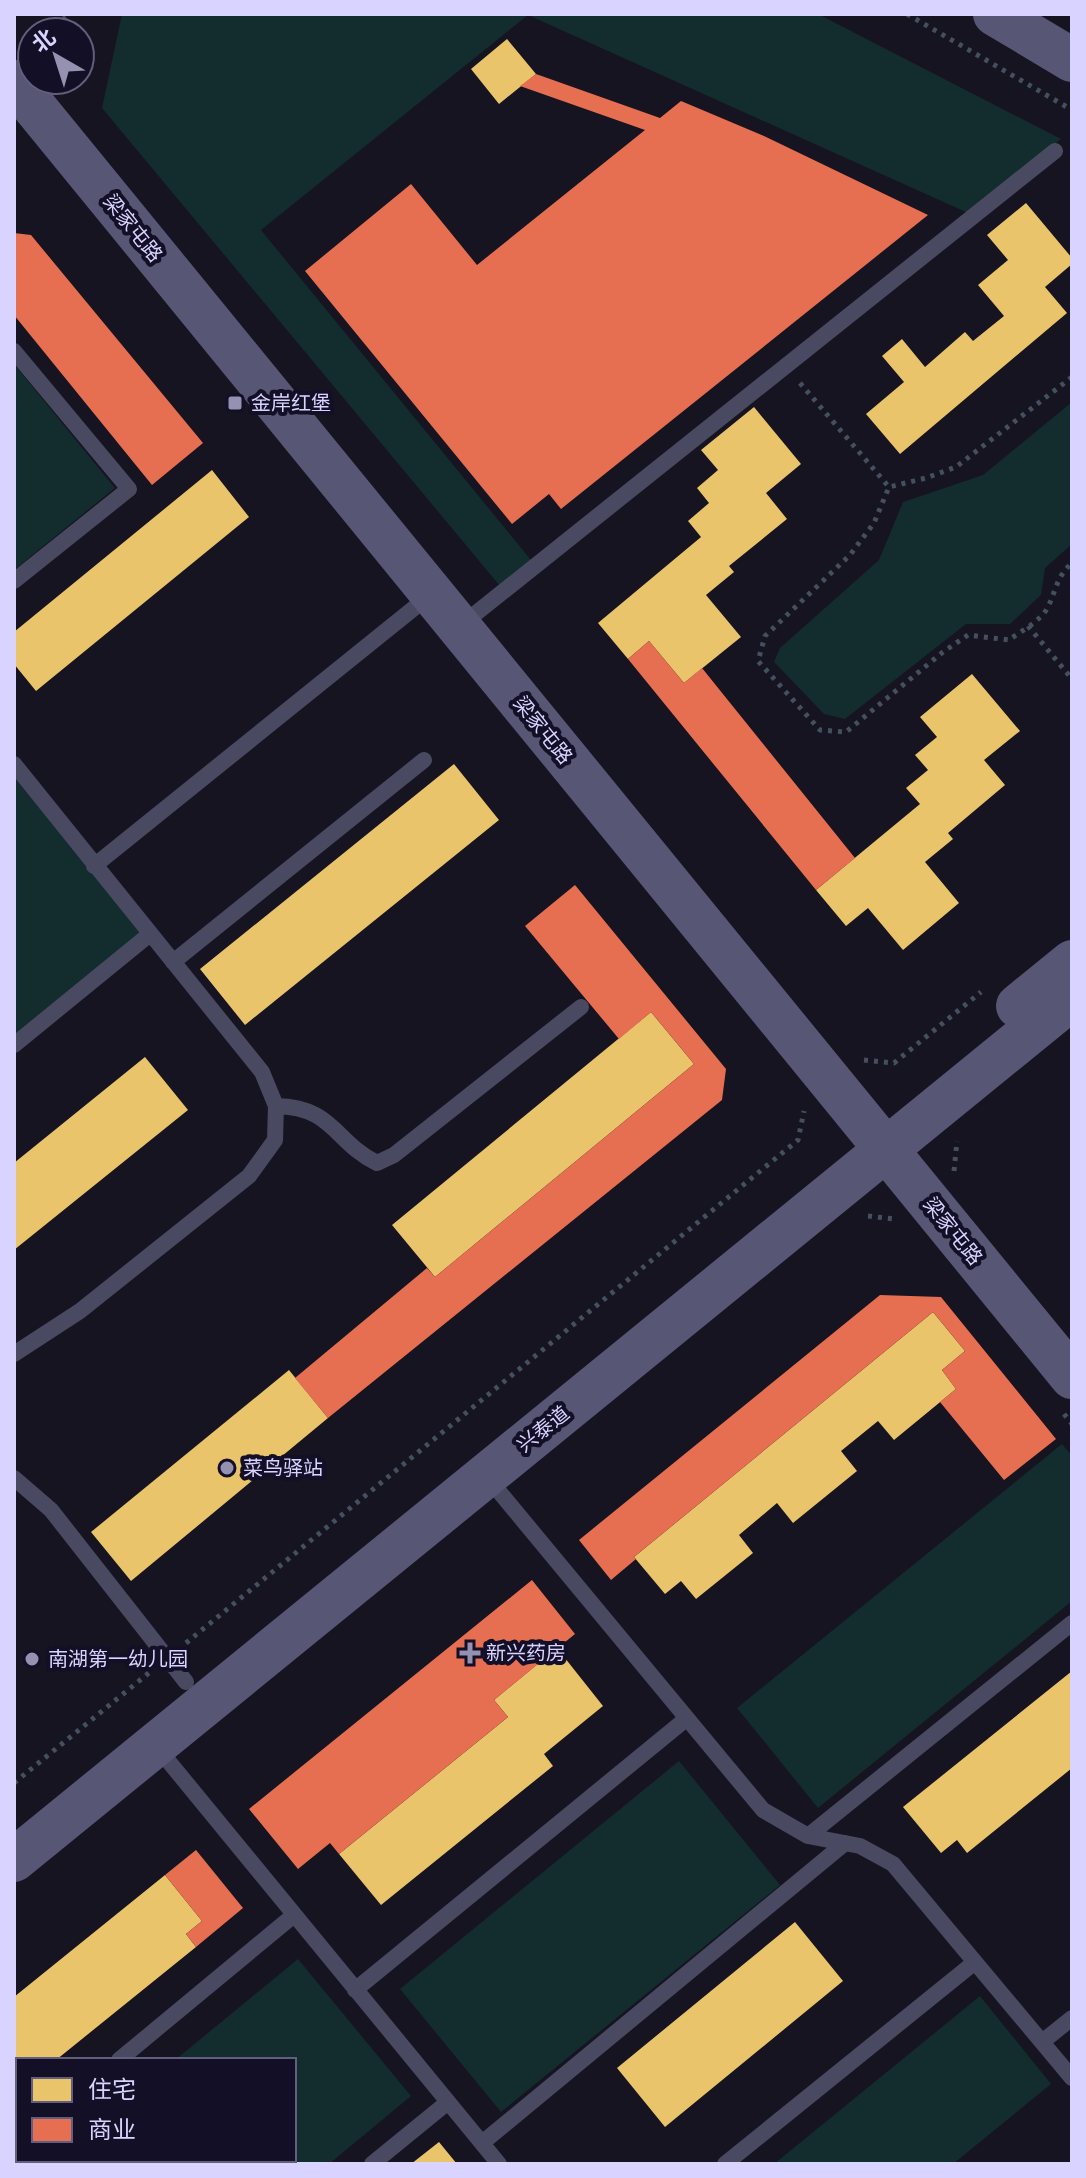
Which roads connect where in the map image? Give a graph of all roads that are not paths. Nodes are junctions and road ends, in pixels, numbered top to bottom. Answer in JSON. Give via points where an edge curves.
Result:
{"nodes":[{"id":1,"x":995,"y":14,"type":"edge"},
{"id":2,"x":1072,"y":60,"type":"edge"},
{"id":3,"x":14,"y":82,"type":"edge"},
{"id":4,"x":1055,"y":151,"type":"dead end"},
{"id":5,"x":14,"y":351,"type":"edge"},
{"id":6,"x":14,"y":581,"type":"edge"},
{"id":7,"x":432,"y":593,"type":"junction"},
{"id":8,"x":459,"y":627,"type":"junction"},
{"id":9,"x":424,"y":760,"type":"dead end"},
{"id":10,"x":14,"y":764,"type":"edge"},
{"id":11,"x":94,"y":866,"type":"junction"},
{"id":12,"x":150,"y":934,"type":"junction"},
{"id":13,"x":173,"y":962,"type":"junction"},
{"id":14,"x":1072,"y":962,"type":"edge"},
{"id":15,"x":1072,"y":998,"type":"edge"},
{"id":16,"x":581,"y":1007,"type":"dead end"},
{"id":17,"x":14,"y":1045,"type":"edge"},
{"id":18,"x":276,"y":1106,"type":"junction"},
{"id":19,"x":877,"y":1138,"type":"junction"},
{"id":20,"x":14,"y":1354,"type":"edge"},
{"id":21,"x":1072,"y":1377,"type":"edge"},
{"id":22,"x":486,"y":1476,"type":"junction"},
{"id":23,"x":14,"y":1478,"type":"edge"},
{"id":24,"x":1072,"y":1623,"type":"edge"},
{"id":25,"x":176,"y":1670,"type":"junction"},
{"id":26,"x":686,"y":1719,"type":"junction"},
{"id":27,"x":155,"y":1745,"type":"junction"},
{"id":28,"x":14,"y":1821,"type":"edge"},
{"id":29,"x":808,"y":1836,"type":"junction"},
{"id":30,"x":845,"y":1843,"type":"junction"},
{"id":31,"x":14,"y":1860,"type":"edge"},
{"id":32,"x":294,"y":1915,"type":"junction"},
{"id":33,"x":975,"y":1962,"type":"junction"},
{"id":34,"x":355,"y":1990,"type":"junction"},
{"id":35,"x":1072,"y":2018,"type":"edge"},
{"id":36,"x":1042,"y":2042,"type":"junction"},
{"id":37,"x":121,"y":2058,"type":"edge"},
{"id":38,"x":1072,"y":2078,"type":"edge"},
{"id":39,"x":448,"y":2102,"type":"junction"},
{"id":40,"x":482,"y":2143,"type":"junction"},
{"id":41,"x":372,"y":2164,"type":"edge"},
{"id":42,"x":499,"y":2164,"type":"edge"},
{"id":43,"x":725,"y":2164,"type":"edge"}],
"edges":[{"from":1,"to":2,"type":"street"},
{"from":3,"to":7,"type":"street","name":"梁家屯路"},
{"from":4,"to":8,"type":"lane"},
{"from":5,"to":6,"type":"lane","via":[[129,489]]},
{"from":7,"to":8,"type":"street","name":"梁家屯路"},
{"from":7,"to":11,"type":"lane"},
{"from":8,"to":19,"type":"street","name":"梁家屯路"},
{"from":9,"to":13,"type":"lane"},
{"from":10,"to":11,"type":"lane"},
{"from":11,"to":12,"type":"lane"},
{"from":12,"to":13,"type":"lane"},
{"from":12,"to":17,"type":"lane"},
{"from":13,"to":18,"type":"lane","via":[[262,1072]]},
{"from":14,"to":19,"type":"street","name":"兴泰道"},
{"from":15,"to":19,"type":"street","name":"兴泰道"},
{"from":16,"to":18,"type":"lane","via":[[377,1163],[360,1154],[320,1115],[297,1106]]},
{"from":18,"to":20,"type":"lane","via":[[275,1140],[249,1176],[80,1311]]},
{"from":19,"to":21,"type":"street","name":"梁家屯路"},
{"from":19,"to":22,"type":"street","name":"兴泰道"},
{"from":19,"to":25,"type":"street","name":"兴泰道"},
{"from":22,"to":26,"type":"lane"},
{"from":22,"to":27,"type":"street","name":"兴泰道"},
{"from":23,"to":25,"type":"lane","via":[[51,1510]]},
{"from":24,"to":29,"type":"lane"},
{"from":25,"to":28,"type":"street","name":"兴泰道"},
{"from":26,"to":29,"type":"lane","via":[[763,1810]]},
{"from":26,"to":34,"type":"lane"},
{"from":27,"to":31,"type":"street","name":"兴泰道"},
{"from":27,"to":32,"type":"lane"},
{"from":29,"to":30,"type":"lane"},
{"from":30,"to":33,"type":"lane","via":[[893,1864]]},
{"from":30,"to":40,"type":"lane"},
{"from":32,"to":34,"type":"lane"},
{"from":32,"to":37,"type":"lane"},
{"from":33,"to":36,"type":"lane"},
{"from":33,"to":43,"type":"lane"},
{"from":34,"to":39,"type":"lane"},
{"from":35,"to":36,"type":"lane"},
{"from":36,"to":38,"type":"lane"},
{"from":39,"to":40,"type":"lane"},
{"from":39,"to":41,"type":"lane"},
{"from":40,"to":42,"type":"lane"}]}
